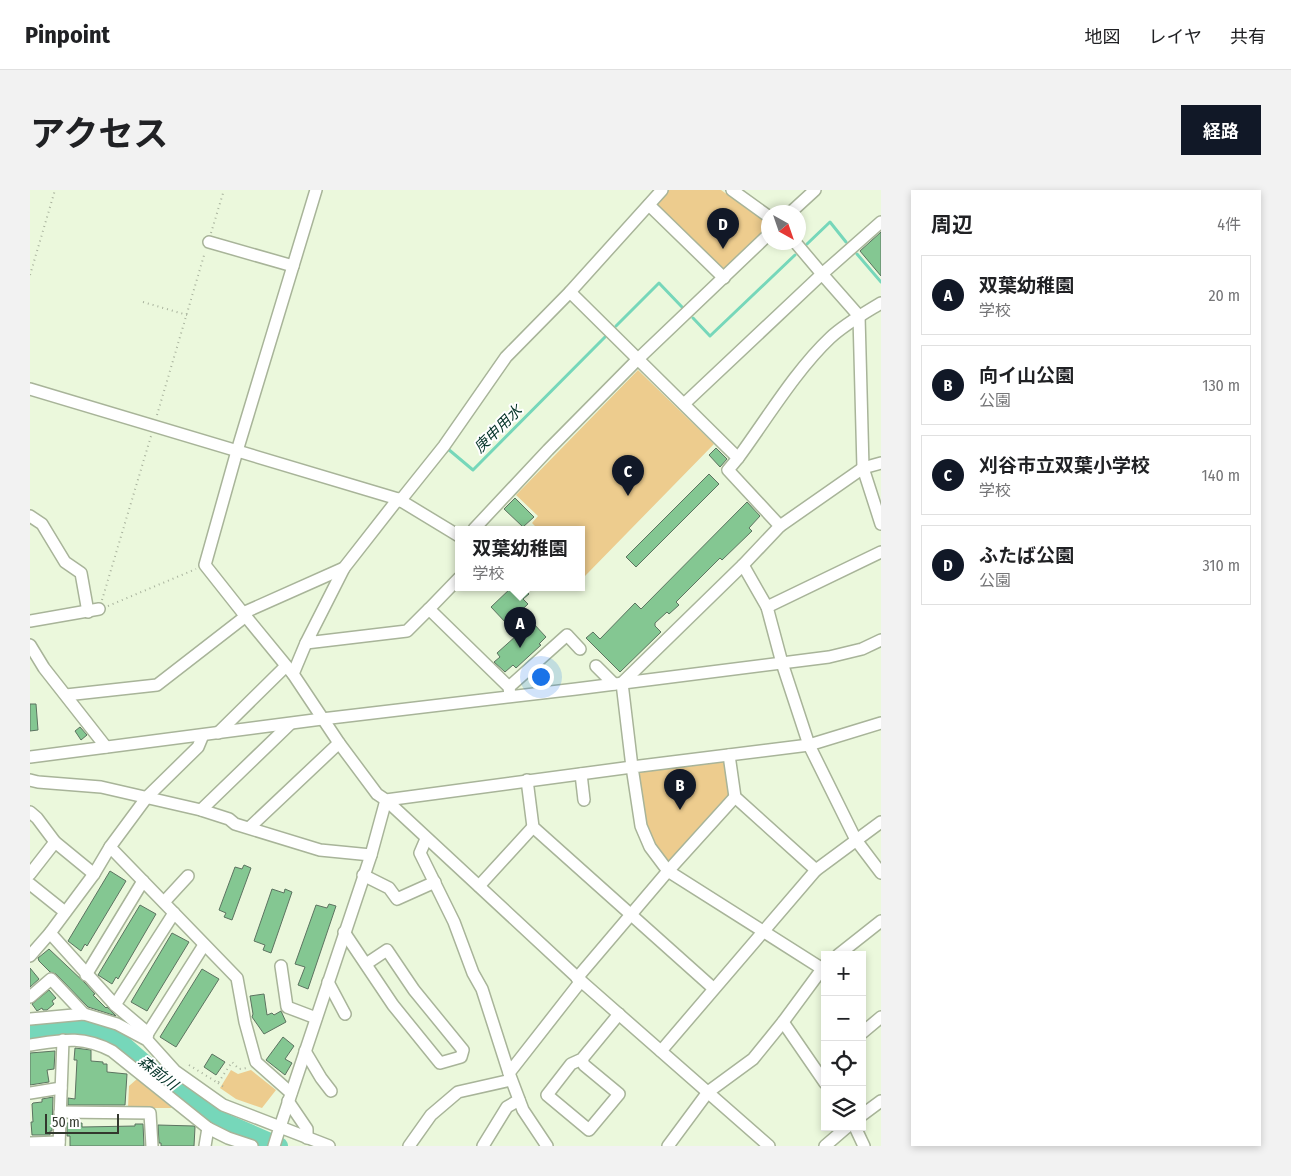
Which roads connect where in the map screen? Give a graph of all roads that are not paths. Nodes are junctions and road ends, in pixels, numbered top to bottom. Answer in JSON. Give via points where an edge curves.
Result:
{"nodes":[{"id":1,"x":316,"y":190,"type":"edge"},
{"id":2,"x":662,"y":190,"type":"edge"},
{"id":3,"x":732,"y":190,"type":"edge"},
{"id":4,"x":815,"y":190,"type":"edge"},
{"id":5,"x":649,"y":205,"type":"junction"},
{"id":6,"x":799,"y":205,"type":"edge"},
{"id":7,"x":761,"y":211,"type":"edge"},
{"id":8,"x":881,"y":222,"type":"edge"},
{"id":9,"x":761,"y":241,"type":"edge"},
{"id":10,"x":208,"y":242,"type":"dead end"},
{"id":11,"x":802,"y":250,"type":"edge"},
{"id":12,"x":293,"y":266,"type":"junction"},
{"id":13,"x":822,"y":274,"type":"junction"},
{"id":14,"x":724,"y":278,"type":"junction"},
{"id":15,"x":570,"y":292,"type":"junction"},
{"id":16,"x":881,"y":303,"type":"edge"},
{"id":17,"x":859,"y":316,"type":"junction"},
{"id":18,"x":638,"y":359,"type":"junction"},
{"id":19,"x":30,"y":389,"type":"edge"},
{"id":20,"x":684,"y":404,"type":"junction"},
{"id":21,"x":237,"y":451,"type":"junction"},
{"id":22,"x":738,"y":458,"type":"junction"},
{"id":23,"x":881,"y":463,"type":"edge"},
{"id":24,"x":863,"y":468,"type":"junction"},
{"id":25,"x":399,"y":500,"type":"junction"},
{"id":26,"x":30,"y":516,"type":"edge"},
{"id":27,"x":881,"y":524,"type":"edge"},
{"id":28,"x":477,"y":526,"type":"edge"},
{"id":29,"x":780,"y":526,"type":"junction"},
{"id":30,"x":455,"y":534,"type":"edge"},
{"id":31,"x":881,"y":552,"type":"edge"},
{"id":32,"x":743,"y":566,"type":"junction"},
{"id":33,"x":344,"y":568,"type":"junction"},
{"id":34,"x":455,"y":582,"type":"edge"},
{"id":35,"x":767,"y":607,"type":"junction"},
{"id":36,"x":429,"y":609,"type":"junction"},
{"id":37,"x":245,"y":614,"type":"junction"},
{"id":38,"x":30,"y":621,"type":"edge"},
{"id":39,"x":881,"y":640,"type":"edge"},
{"id":40,"x":306,"y":644,"type":"junction"},
{"id":41,"x":30,"y":646,"type":"edge"},
{"id":42,"x":580,"y":649,"type":"dead end"},
{"id":43,"x":782,"y":662,"type":"junction"},
{"id":44,"x":596,"y":666,"type":"dead end"},
{"id":45,"x":289,"y":670,"type":"junction"},
{"id":46,"x":618,"y":684,"type":"junction"},
{"id":47,"x":509,"y":692,"type":"junction"},
{"id":48,"x":66,"y":695,"type":"junction"},
{"id":49,"x":322,"y":719,"type":"junction"},
{"id":50,"x":881,"y":723,"type":"edge"},
{"id":51,"x":290,"y":724,"type":"junction"},
{"id":52,"x":218,"y":732,"type":"junction"},
{"id":53,"x":203,"y":734,"type":"junction"},
{"id":54,"x":338,"y":743,"type":"junction"},
{"id":55,"x":809,"y":745,"type":"junction"},
{"id":56,"x":106,"y":747,"type":"junction"},
{"id":57,"x":729,"y":755,"type":"junction"},
{"id":58,"x":30,"y":758,"type":"edge"},
{"id":59,"x":632,"y":767,"type":"junction"},
{"id":60,"x":581,"y":774,"type":"junction"},
{"id":61,"x":527,"y":780,"type":"junction"},
{"id":62,"x":34,"y":781,"type":"edge"},
{"id":63,"x":30,"y":792,"type":"edge"},
{"id":64,"x":147,"y":797,"type":"junction"},
{"id":65,"x":735,"y":797,"type":"junction"},
{"id":66,"x":386,"y":800,"type":"junction"},
{"id":67,"x":584,"y":800,"type":"dead end"},
{"id":68,"x":201,"y":810,"type":"junction"},
{"id":69,"x":30,"y":812,"type":"edge"},
{"id":70,"x":881,"y":822,"type":"edge"},
{"id":71,"x":250,"y":827,"type":"junction"},
{"id":72,"x":533,"y":827,"type":"junction"},
{"id":73,"x":426,"y":839,"type":"junction"},
{"id":74,"x":856,"y":840,"type":"junction"},
{"id":75,"x":55,"y":842,"type":"junction"},
{"id":76,"x":110,"y":847,"type":"junction"},
{"id":77,"x":371,"y":855,"type":"junction"},
{"id":78,"x":816,"y":870,"type":"junction"},
{"id":79,"x":668,"y":871,"type":"junction"},
{"id":80,"x":881,"y":873,"type":"edge"},
{"id":81,"x":30,"y":874,"type":"edge"},
{"id":82,"x":94,"y":874,"type":"junction"},
{"id":83,"x":363,"y":875,"type":"junction"},
{"id":84,"x":188,"y":876,"type":"dead end"},
{"id":85,"x":143,"y":881,"type":"junction"},
{"id":86,"x":435,"y":882,"type":"junction"},
{"id":87,"x":30,"y":884,"type":"edge"},
{"id":88,"x":479,"y":886,"type":"junction"},
{"id":89,"x":164,"y":902,"type":"junction"},
{"id":90,"x":65,"y":912,"type":"junction"},
{"id":91,"x":174,"y":914,"type":"junction"},
{"id":92,"x":631,"y":916,"type":"junction"},
{"id":93,"x":881,"y":921,"type":"edge"},
{"id":94,"x":763,"y":930,"type":"junction"},
{"id":95,"x":344,"y":932,"type":"junction"},
{"id":96,"x":50,"y":933,"type":"junction"},
{"id":97,"x":204,"y":945,"type":"junction"},
{"id":98,"x":843,"y":951,"type":"edge"},
{"id":99,"x":30,"y":956,"type":"edge"},
{"id":100,"x":366,"y":964,"type":"junction"},
{"id":101,"x":281,"y":966,"type":"dead end"},
{"id":102,"x":821,"y":966,"type":"edge"},
{"id":103,"x":821,"y":970,"type":"edge"},
{"id":104,"x":86,"y":975,"type":"junction"},
{"id":105,"x":579,"y":979,"type":"junction"},
{"id":106,"x":328,"y":982,"type":"junction"},
{"id":107,"x":713,"y":988,"type":"junction"},
{"id":108,"x":30,"y":997,"type":"edge"},
{"id":109,"x":115,"y":1005,"type":"junction"},
{"id":110,"x":84,"y":1014,"type":"junction"},
{"id":111,"x":345,"y":1014,"type":"dead end"},
{"id":112,"x":619,"y":1014,"type":"junction"},
{"id":113,"x":316,"y":1018,"type":"junction"},
{"id":114,"x":881,"y":1018,"type":"edge"},
{"id":115,"x":30,"y":1019,"type":"edge"},
{"id":116,"x":783,"y":1022,"type":"junction"},
{"id":117,"x":866,"y":1030,"type":"edge"},
{"id":118,"x":148,"y":1036,"type":"junction"},
{"id":119,"x":63,"y":1040,"type":"junction"},
{"id":120,"x":30,"y":1044,"type":"edge"},
{"id":121,"x":305,"y":1051,"type":"junction"},
{"id":122,"x":661,"y":1051,"type":"junction"},
{"id":123,"x":582,"y":1059,"type":"junction"},
{"id":124,"x":821,"y":1068,"type":"edge"},
{"id":125,"x":510,"y":1076,"type":"junction"},
{"id":126,"x":61,"y":1088,"type":"junction"},
{"id":127,"x":332,"y":1091,"type":"dead end"},
{"id":128,"x":708,"y":1092,"type":"junction"},
{"id":129,"x":30,"y":1093,"type":"edge"},
{"id":130,"x":290,"y":1097,"type":"junction"},
{"id":131,"x":519,"y":1100,"type":"junction"},
{"id":132,"x":881,"y":1101,"type":"edge"},
{"id":133,"x":60,"y":1112,"type":"junction"},
{"id":134,"x":866,"y":1112,"type":"edge"},
{"id":135,"x":280,"y":1127,"type":"junction"},
{"id":136,"x":208,"y":1128,"type":"junction"},
{"id":137,"x":842,"y":1131,"type":"edge"},
{"id":138,"x":857,"y":1131,"type":"edge"},
{"id":139,"x":307,"y":1138,"type":"junction"},
{"id":140,"x":30,"y":1143,"type":"edge"},
{"id":141,"x":59,"y":1144,"type":"edge"},
{"id":142,"x":766,"y":1145,"type":"edge"},
{"id":143,"x":152,"y":1146,"type":"edge"},
{"id":144,"x":205,"y":1146,"type":"edge"},
{"id":145,"x":252,"y":1146,"type":"edge"},
{"id":146,"x":274,"y":1146,"type":"edge"},
{"id":147,"x":329,"y":1146,"type":"edge"},
{"id":148,"x":409,"y":1146,"type":"edge"},
{"id":149,"x":483,"y":1146,"type":"edge"},
{"id":150,"x":547,"y":1146,"type":"edge"},
{"id":151,"x":668,"y":1146,"type":"edge"},
{"id":152,"x":825,"y":1146,"type":"edge"},
{"id":153,"x":864,"y":1146,"type":"edge"}],
"edges":[{"from":1,"to":12,"type":"street"},
{"from":2,"to":5,"type":"street"},
{"from":3,"to":7,"type":"street"},
{"from":4,"to":6,"type":"street"},
{"from":5,"to":14,"type":"street"},
{"from":5,"to":15,"type":"street"},
{"from":8,"to":13,"type":"street"},
{"from":9,"to":14,"type":"street"},
{"from":10,"to":12,"type":"street"},
{"from":11,"to":13,"type":"street"},
{"from":12,"to":21,"type":"street"},
{"from":13,"to":17,"type":"street"},
{"from":13,"to":20,"type":"street"},
{"from":14,"to":18,"type":"street"},
{"from":15,"to":18,"type":"street"},
{"from":15,"to":25,"type":"street","via":[[506,357],[444,446]]},
{"from":16,"to":17,"type":"street"},
{"from":17,"to":22,"type":"street","via":[[830,338],[805,366]]},
{"from":17,"to":24,"type":"street"},
{"from":18,"to":20,"type":"street"},
{"from":18,"to":28,"type":"street"},
{"from":19,"to":21,"type":"street"},
{"from":20,"to":22,"type":"street"},
{"from":21,"to":25,"type":"street"},
{"from":21,"to":37,"type":"street","via":[[205,566]]},
{"from":22,"to":29,"type":"street","via":[[728,470]]},
{"from":23,"to":24,"type":"street"},
{"from":24,"to":27,"type":"street"},
{"from":24,"to":29,"type":"street"},
{"from":25,"to":30,"type":"street"},
{"from":25,"to":33,"type":"street"},
{"from":26,"to":38,"type":"street","via":[[42,524],[65,562],[80,573],[94,611]]},
{"from":29,"to":32,"type":"street"},
{"from":31,"to":35,"type":"street"},
{"from":32,"to":35,"type":"street"},
{"from":32,"to":46,"type":"street"},
{"from":33,"to":37,"type":"street"},
{"from":33,"to":40,"type":"street"},
{"from":34,"to":36,"type":"street"},
{"from":35,"to":43,"type":"street"},
{"from":36,"to":40,"type":"street","via":[[407,631]]},
{"from":36,"to":47,"type":"street"},
{"from":37,"to":45,"type":"street"},
{"from":37,"to":48,"type":"street","via":[[157,685]]},
{"from":39,"to":43,"type":"street","via":[[829,657]]},
{"from":40,"to":45,"type":"street"},
{"from":41,"to":48,"type":"street"},
{"from":42,"to":47,"type":"street","via":[[567,635]]},
{"from":43,"to":46,"type":"street"},
{"from":43,"to":55,"type":"street"},
{"from":44,"to":46,"type":"street"},
{"from":45,"to":49,"type":"street"},
{"from":45,"to":52,"type":"street"},
{"from":46,"to":47,"type":"street"},
{"from":46,"to":59,"type":"street"},
{"from":47,"to":49,"type":"street"},
{"from":48,"to":56,"type":"street"},
{"from":49,"to":51,"type":"street"},
{"from":49,"to":54,"type":"street"},
{"from":50,"to":55,"type":"street"},
{"from":51,"to":52,"type":"street"},
{"from":51,"to":68,"type":"street"},
{"from":52,"to":53,"type":"street"},
{"from":53,"to":56,"type":"street"},
{"from":53,"to":64,"type":"street","via":[[198,747]]},
{"from":54,"to":66,"type":"street","via":[[377,794]]},
{"from":54,"to":71,"type":"street"},
{"from":55,"to":57,"type":"street"},
{"from":55,"to":74,"type":"street"},
{"from":56,"to":58,"type":"street"},
{"from":57,"to":59,"type":"street"},
{"from":57,"to":65,"type":"street"},
{"from":59,"to":60,"type":"street"},
{"from":59,"to":79,"type":"street","via":[[641,826],[650,848]]},
{"from":60,"to":61,"type":"street"},
{"from":60,"to":67,"type":"street"},
{"from":61,"to":66,"type":"street"},
{"from":61,"to":72,"type":"street"},
{"from":62,"to":63,"type":"street"},
{"from":62,"to":64,"type":"street"},
{"from":64,"to":68,"type":"street"},
{"from":64,"to":76,"type":"street"},
{"from":65,"to":78,"type":"street"},
{"from":65,"to":79,"type":"street"},
{"from":66,"to":73,"type":"street"},
{"from":66,"to":77,"type":"street"},
{"from":68,"to":71,"type":"street"},
{"from":69,"to":75,"type":"street"},
{"from":70,"to":74,"type":"street"},
{"from":71,"to":77,"type":"street","via":[[320,850]]},
{"from":72,"to":88,"type":"street"},
{"from":72,"to":92,"type":"street"},
{"from":73,"to":86,"type":"street","via":[[420,853]]},
{"from":73,"to":88,"type":"street"},
{"from":74,"to":78,"type":"street"},
{"from":74,"to":80,"type":"street"},
{"from":75,"to":81,"type":"street"},
{"from":75,"to":82,"type":"street"},
{"from":76,"to":82,"type":"street"},
{"from":76,"to":85,"type":"street"},
{"from":77,"to":83,"type":"street"},
{"from":78,"to":94,"type":"street"},
{"from":79,"to":92,"type":"street"},
{"from":79,"to":94,"type":"street"},
{"from":82,"to":90,"type":"street"},
{"from":83,"to":86,"type":"street","via":[[389,888],[397,899]]},
{"from":83,"to":95,"type":"street"},
{"from":84,"to":89,"type":"street"},
{"from":85,"to":89,"type":"street"},
{"from":85,"to":104,"type":"street"},
{"from":86,"to":125,"type":"street","via":[[482,989]]},
{"from":87,"to":90,"type":"street"},
{"from":88,"to":105,"type":"street"},
{"from":89,"to":91,"type":"street"},
{"from":90,"to":96,"type":"street"},
{"from":91,"to":97,"type":"street"},
{"from":91,"to":109,"type":"street"},
{"from":92,"to":105,"type":"street"},
{"from":92,"to":107,"type":"street"},
{"from":93,"to":98,"type":"street"},
{"from":94,"to":102,"type":"street"},
{"from":94,"to":107,"type":"street"},
{"from":95,"to":100,"type":"street"},
{"from":95,"to":106,"type":"street"},
{"from":96,"to":99,"type":"street"},
{"from":96,"to":104,"type":"street"},
{"from":97,"to":118,"type":"street"},
{"from":97,"to":130,"type":"street","via":[[237,978],[256,1062]]},
{"from":100,"to":100,"type":"street","via":[[393,1005],[440,1063],[461,1056],[463,1050],[414,990],[387,950]]},
{"from":101,"to":113,"type":"street","via":[[287,1007]]},
{"from":103,"to":116,"type":"street"},
{"from":104,"to":109,"type":"street"},
{"from":105,"to":112,"type":"street"},
{"from":105,"to":125,"type":"street"},
{"from":106,"to":111,"type":"street"},
{"from":106,"to":113,"type":"street"},
{"from":107,"to":122,"type":"street"},
{"from":108,"to":110,"type":"street","via":[[51,979]]},
{"from":109,"to":118,"type":"street"},
{"from":110,"to":115,"type":"street"},
{"from":110,"to":118,"type":"street"},
{"from":112,"to":122,"type":"street"},
{"from":112,"to":123,"type":"street"},
{"from":113,"to":121,"type":"street"},
{"from":114,"to":117,"type":"street"},
{"from":116,"to":124,"type":"street"},
{"from":116,"to":128,"type":"street","via":[[753,1060]]},
{"from":118,"to":135,"type":"street","via":[[175,1071],[223,1105]]},
{"from":119,"to":120,"type":"street"},
{"from":119,"to":126,"type":"street"},
{"from":119,"to":136,"type":"street","via":[[81,1040],[112,1052]]},
{"from":121,"to":127,"type":"street"},
{"from":121,"to":130,"type":"street"},
{"from":122,"to":128,"type":"street"},
{"from":123,"to":123,"type":"street","via":[[571,1064],[547,1095],[589,1130],[619,1094]]},
{"from":125,"to":131,"type":"street"},
{"from":125,"to":148,"type":"street","via":[[458,1092],[431,1115]]},
{"from":126,"to":129,"type":"street"},
{"from":126,"to":133,"type":"street"},
{"from":128,"to":142,"type":"street"},
{"from":128,"to":151,"type":"street"},
{"from":130,"to":135,"type":"street"},
{"from":130,"to":139,"type":"street","via":[[307,1129]]},
{"from":131,"to":149,"type":"street","via":[[508,1107]]},
{"from":131,"to":150,"type":"street"},
{"from":132,"to":134,"type":"street"},
{"from":133,"to":141,"type":"street"},
{"from":133,"to":143,"type":"street","via":[[150,1114]]},
{"from":135,"to":139,"type":"street"},
{"from":135,"to":146,"type":"street"},
{"from":136,"to":144,"type":"street"},
{"from":136,"to":145,"type":"street"},
{"from":137,"to":152,"type":"street"},
{"from":138,"to":153,"type":"street"},
{"from":139,"to":147,"type":"street"},
{"from":140,"to":141,"type":"street"}]}
